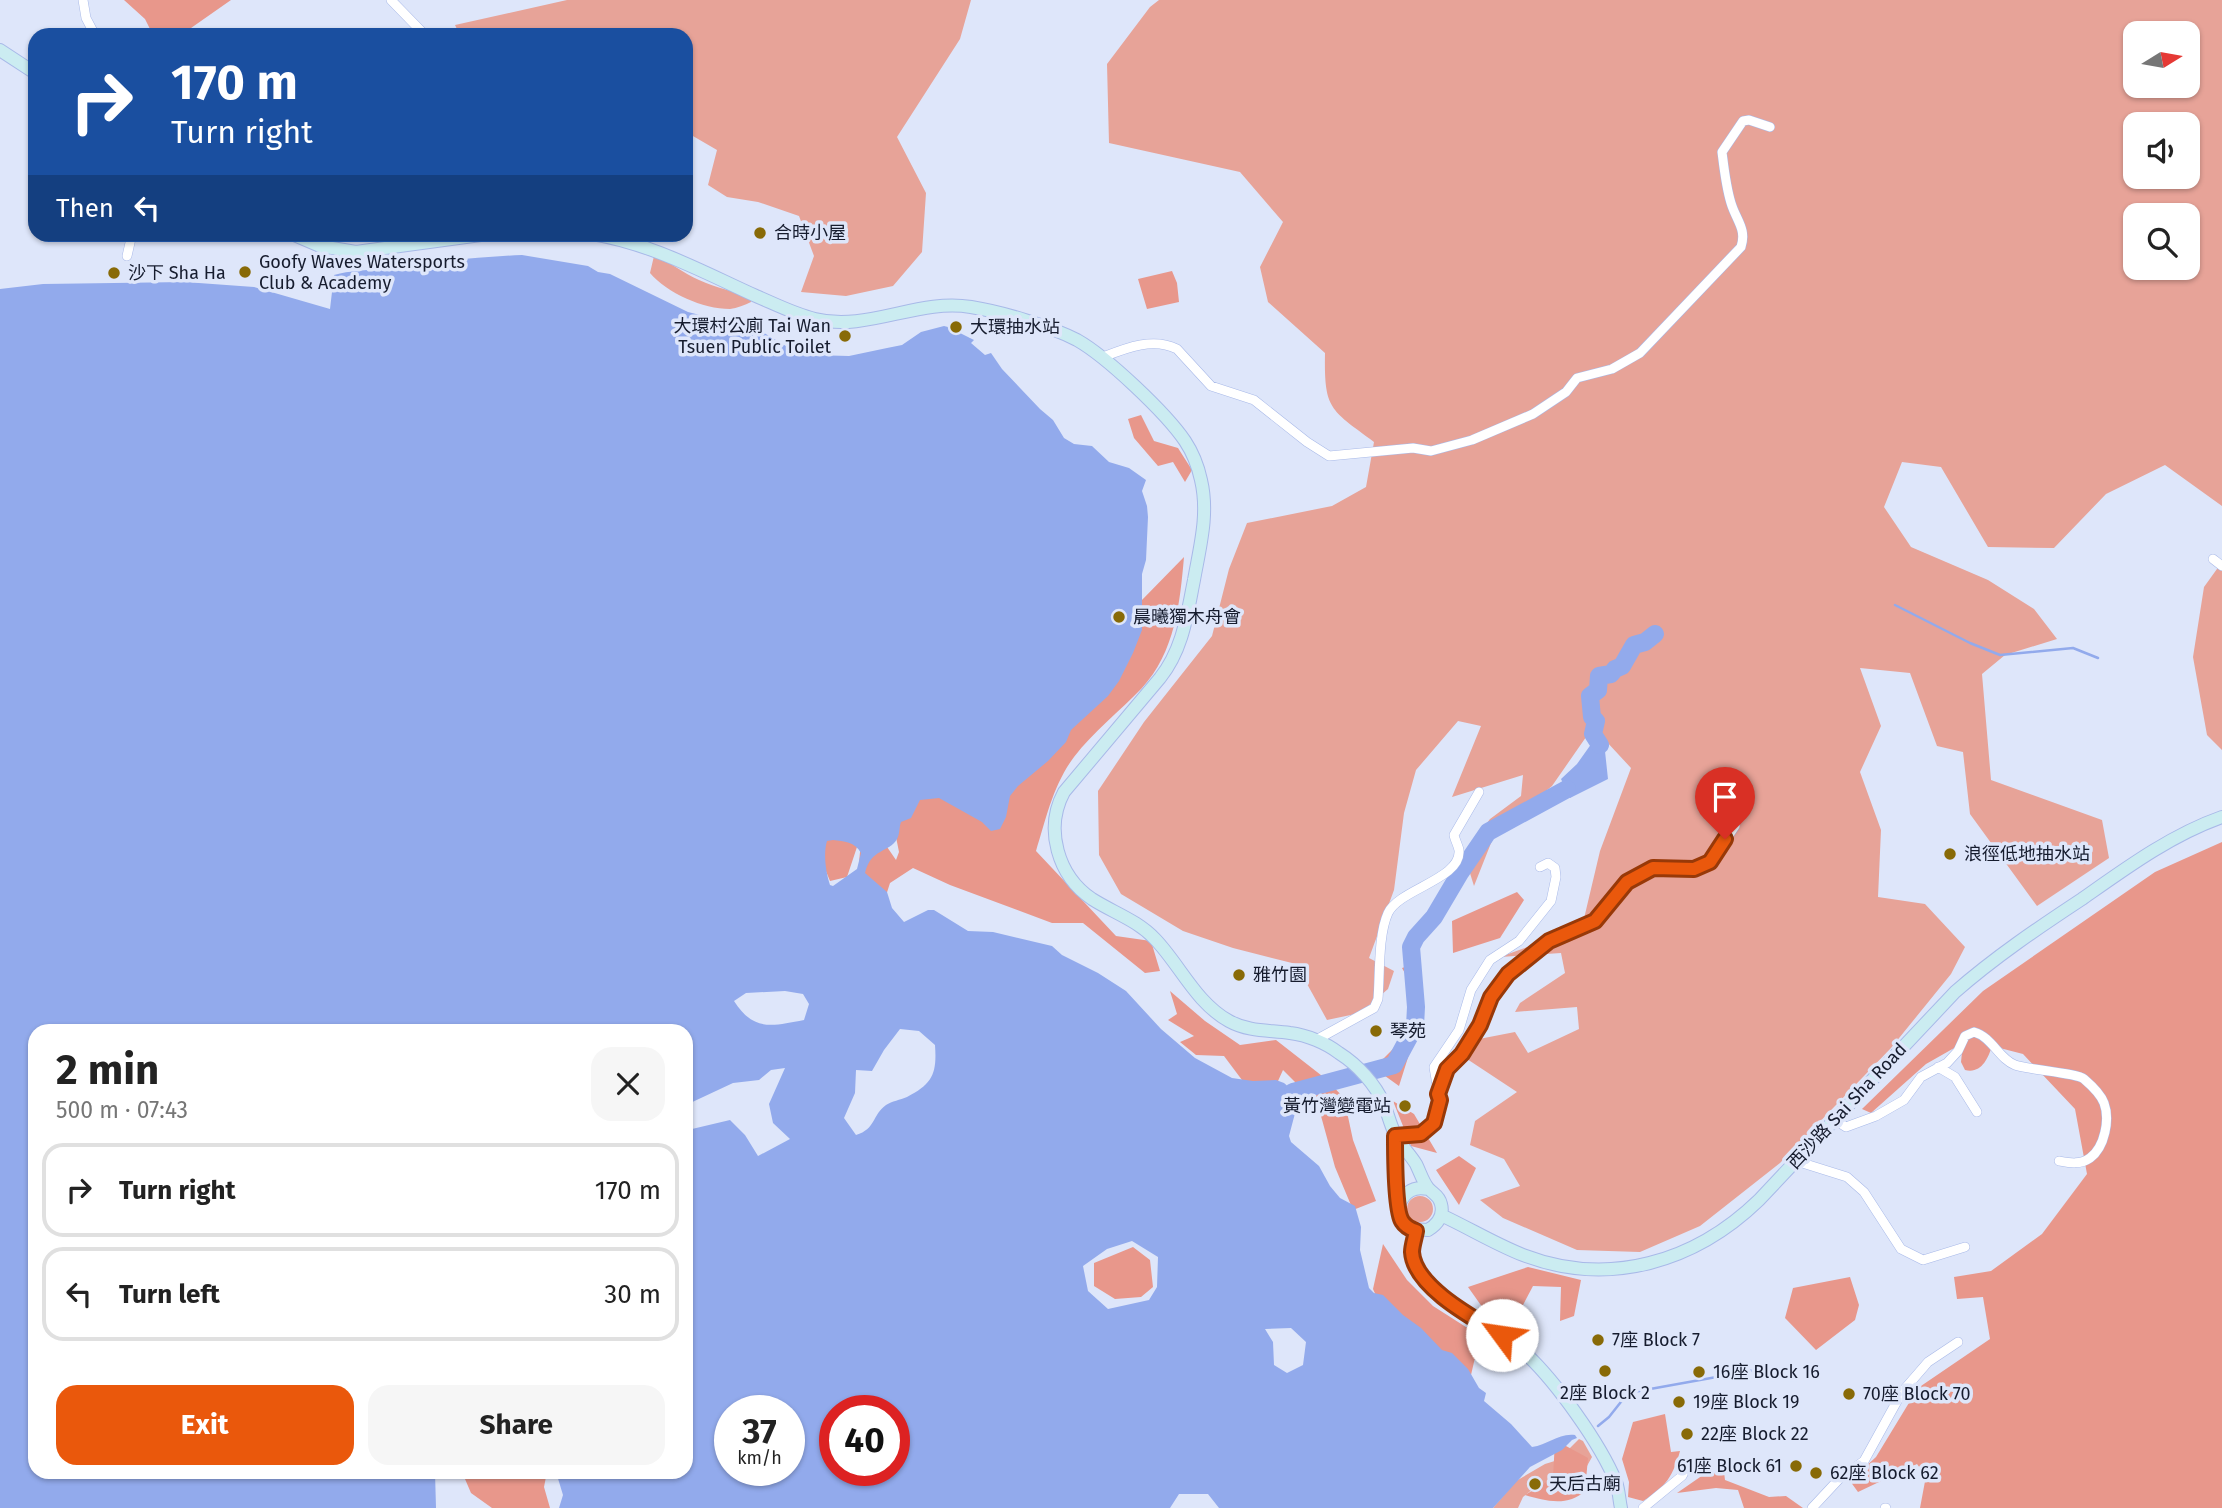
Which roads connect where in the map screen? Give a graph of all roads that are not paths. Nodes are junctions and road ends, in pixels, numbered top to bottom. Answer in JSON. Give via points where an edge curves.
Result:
{"nodes":[{"id":1,"x":83,"y":0,"type":"edge"},
{"id":2,"x":391,"y":0,"type":"edge"},
{"id":3,"x":91,"y":28,"type":"edge"},
{"id":4,"x":418,"y":28,"type":"edge"},
{"id":5,"x":0,"y":50,"type":"edge"},
{"id":6,"x":28,"y":68,"type":"edge"},
{"id":7,"x":1770,"y":127,"type":"dead end"},
{"id":8,"x":130,"y":242,"type":"edge"},
{"id":9,"x":311,"y":242,"type":"edge"},
{"id":10,"x":429,"y":242,"type":"edge"},
{"id":11,"x":620,"y":242,"type":"edge"},
{"id":12,"x":127,"y":256,"type":"dead end"},
{"id":13,"x":1103,"y":357,"type":"junction"},
{"id":14,"x":2213,"y":559,"type":"dead end"},
{"id":15,"x":2222,"y":566,"type":"edge"},
{"id":16,"x":1479,"y":792,"type":"dead end"},
{"id":17,"x":1736,"y":795,"type":"dead end"},
{"id":18,"x":2222,"y":817,"type":"edge"},
{"id":19,"x":1540,"y":867,"type":"dead end"},
{"id":20,"x":1315,"y":1040,"type":"junction"},
{"id":21,"x":1938,"y":1067,"type":"junction"},
{"id":22,"x":1438,"y":1094,"type":"junction"},
{"id":23,"x":1977,"y":1112,"type":"dead end"},
{"id":24,"x":1835,"y":1120,"type":"junction"},
{"id":25,"x":1395,"y":1136,"type":"junction"},
{"id":26,"x":1796,"y":1161,"type":"junction"},
{"id":27,"x":2059,"y":1161,"type":"dead end"},
{"id":28,"x":1429,"y":1189,"type":"junction"},
{"id":29,"x":1399,"y":1205,"type":"junction"},
{"id":30,"x":1441,"y":1215,"type":"junction"},
{"id":31,"x":1416,"y":1231,"type":"junction"},
{"id":32,"x":1965,"y":1247,"type":"dead end"},
{"id":33,"x":1958,"y":1342,"type":"dead end"},
{"id":34,"x":1686,"y":1469,"type":"dead end"},
{"id":35,"x":1621,"y":1508,"type":"edge"},
{"id":36,"x":1643,"y":1508,"type":"edge"},
{"id":37,"x":1812,"y":1508,"type":"edge"}],
"edges":[{"from":1,"to":3,"type":"street"},
{"from":2,"to":4,"type":"street"},
{"from":5,"to":6,"type":"main road"},
{"from":7,"to":13,"type":"street","via":[[1744,121],[1722,152],[1731,204],[1743,227],[1741,247],[1640,353],[1612,369],[1577,378],[1566,392],[1533,414],[1472,440],[1431,450],[1329,456],[1254,400],[1211,386],[1170,345],[1145,344]]},
{"from":8,"to":12,"type":"street"},
{"from":9,"to":10,"type":"main road","via":[[356,252]]},
{"from":11,"to":13,"type":"main road","via":[[655,252],[813,319],[856,321],[927,306],[965,306],[1053,330]]},
{"from":13,"to":20,"type":"main road","via":[[1184,440],[1200,474],[1205,518],[1179,646],[1160,678],[1064,792],[1054,825],[1058,854],[1077,887],[1148,932],[1221,1017],[1247,1029]]},
{"from":14,"to":15,"type":"street"},
{"from":16,"to":20,"type":"street","via":[[1454,835],[1459,852],[1455,865],[1388,911],[1374,1008]]},
{"from":17,"to":22,"type":"street","via":[[1735,826],[1710,862],[1694,869],[1653,868],[1627,882],[1595,921],[1549,941],[1508,974],[1462,1054],[1447,1069]]},
{"from":18,"to":24,"type":"main road","name":"西沙路 Sai Sha Road","via":[[2137,861],[1993,960],[1955,992]]},
{"from":19,"to":22,"type":"street","via":[[1548,863],[1555,868],[1551,901],[1518,941],[1490,960],[1471,990],[1459,1030],[1434,1067]]},
{"from":20,"to":25,"type":"main road","via":[[1364,1073],[1384,1102]]},
{"from":21,"to":23,"type":"street","via":[[1955,1077]]},
{"from":21,"to":24,"type":"street","via":[[1921,1077],[1904,1100],[1876,1116],[1845,1127]]},
{"from":21,"to":27,"type":"street","via":[[1974,1032],[2013,1065],[2084,1079],[2104,1103],[2104,1135],[2090,1158],[2070,1164]]},
{"from":22,"to":25,"type":"street","via":[[1434,1123],[1421,1134]]},
{"from":24,"to":26,"type":"main road","name":"西沙路 Sai Sha Road"},
{"from":25,"to":28,"type":"main road"},
{"from":25,"to":29,"type":"main road"},
{"from":26,"to":30,"type":"main road","name":"西沙路 Sai Sha Road","via":[[1748,1210],[1705,1241],[1669,1258],[1625,1268],[1582,1269],[1540,1261]]},
{"from":26,"to":32,"type":"street","via":[[1847,1177],[1864,1192],[1900,1249],[1923,1260]]},
{"from":28,"to":29,"type":"main road","via":[[1407,1192]]},
{"from":28,"to":30,"type":"main road","via":[[1440,1199]]},
{"from":29,"to":31,"type":"main road","via":[[1402,1221]]},
{"from":30,"to":31,"type":"main road","via":[[1432,1228]]},
{"from":31,"to":35,"type":"main road","via":[[1412,1253],[1430,1285],[1502,1335],[1548,1378],[1604,1457]]},
{"from":33,"to":37,"type":"street","via":[[1928,1362],[1902,1392],[1864,1461]]},
{"from":34,"to":36,"type":"street"}]}
